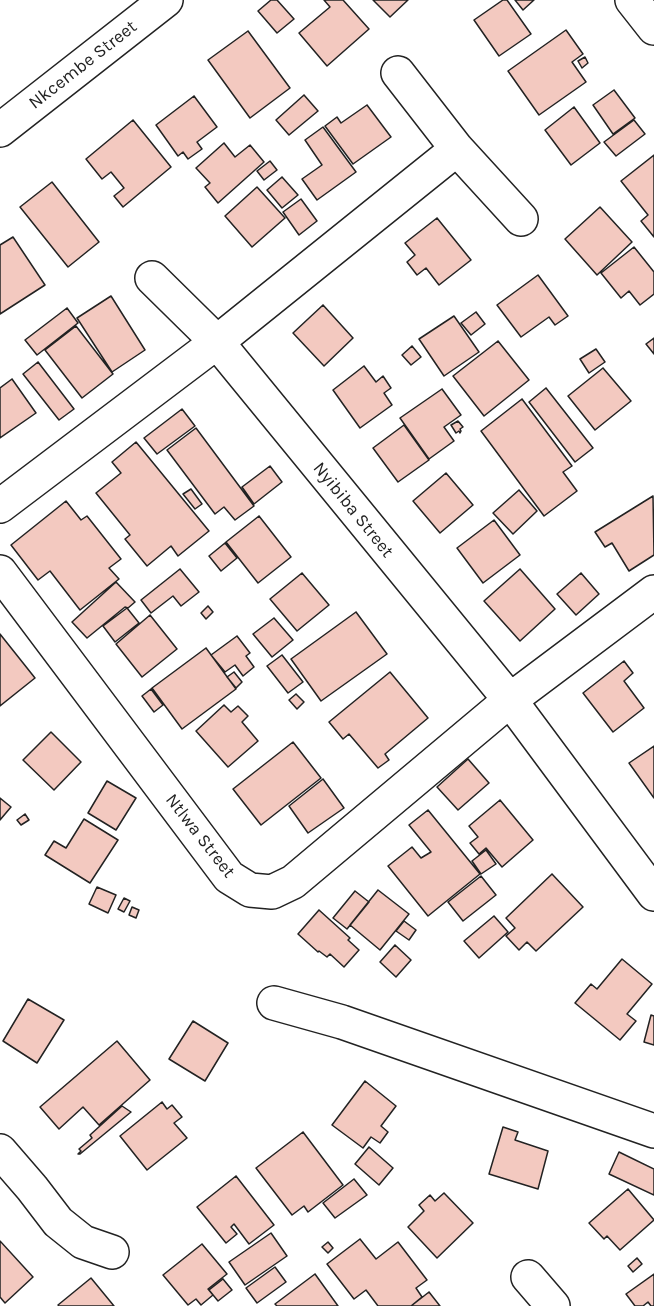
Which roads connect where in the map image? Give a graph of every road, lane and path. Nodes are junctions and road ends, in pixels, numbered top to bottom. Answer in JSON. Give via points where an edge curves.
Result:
{"nodes":[{"id":1,"x":166,"y":0,"type":"edge"},
{"id":2,"x":632,"y":0,"type":"edge"},
{"id":3,"x":654,"y":28,"type":"edge"},
{"id":4,"x":398,"y":73,"type":"dead end"},
{"id":5,"x":0,"y":130,"type":"edge"},
{"id":6,"x":457,"y":149,"type":"junction"},
{"id":7,"x":521,"y":219,"type":"dead end"},
{"id":8,"x":152,"y":278,"type":"dead end"},
{"id":9,"x":216,"y":342,"type":"junction"},
{"id":10,"x":0,"y":506,"type":"edge"},
{"id":11,"x":0,"y":572,"type":"edge"},
{"id":12,"x":654,"y":592,"type":"edge"},
{"id":13,"x":510,"y":700,"type":"junction"},
{"id":14,"x":654,"y":894,"type":"edge"},
{"id":15,"x":274,"y":1003,"type":"dead end"},
{"id":16,"x":654,"y":1131,"type":"edge"},
{"id":17,"x":0,"y":1150,"type":"edge"},
{"id":18,"x":112,"y":1252,"type":"dead end"},
{"id":19,"x":528,"y":1277,"type":"dead end"},
{"id":20,"x":553,"y":1306,"type":"edge"}],
"edges":[{"from":1,"to":5,"type":"street","name":"Nkcembe Street"},
{"from":2,"to":3,"type":"street"},
{"from":4,"to":6,"type":"street"},
{"from":6,"to":7,"type":"street"},
{"from":6,"to":9,"type":"street"},
{"from":8,"to":9,"type":"street","name":"Nyibiba Street"},
{"from":9,"to":10,"type":"street"},
{"from":9,"to":13,"type":"street","name":"Nyibiba Street"},
{"from":11,"to":13,"type":"street","name":"Ntlwa Street","via":[[229,877],[250,890],[272,892],[293,882]]},
{"from":12,"to":13,"type":"street","name":"Ntlwa Street"},
{"from":13,"to":14,"type":"street","name":"Nyibiba Street"},
{"from":15,"to":16,"type":"street"},
{"from":17,"to":18,"type":"street","via":[[58,1222],[83,1242]]},
{"from":19,"to":20,"type":"street"}]}
